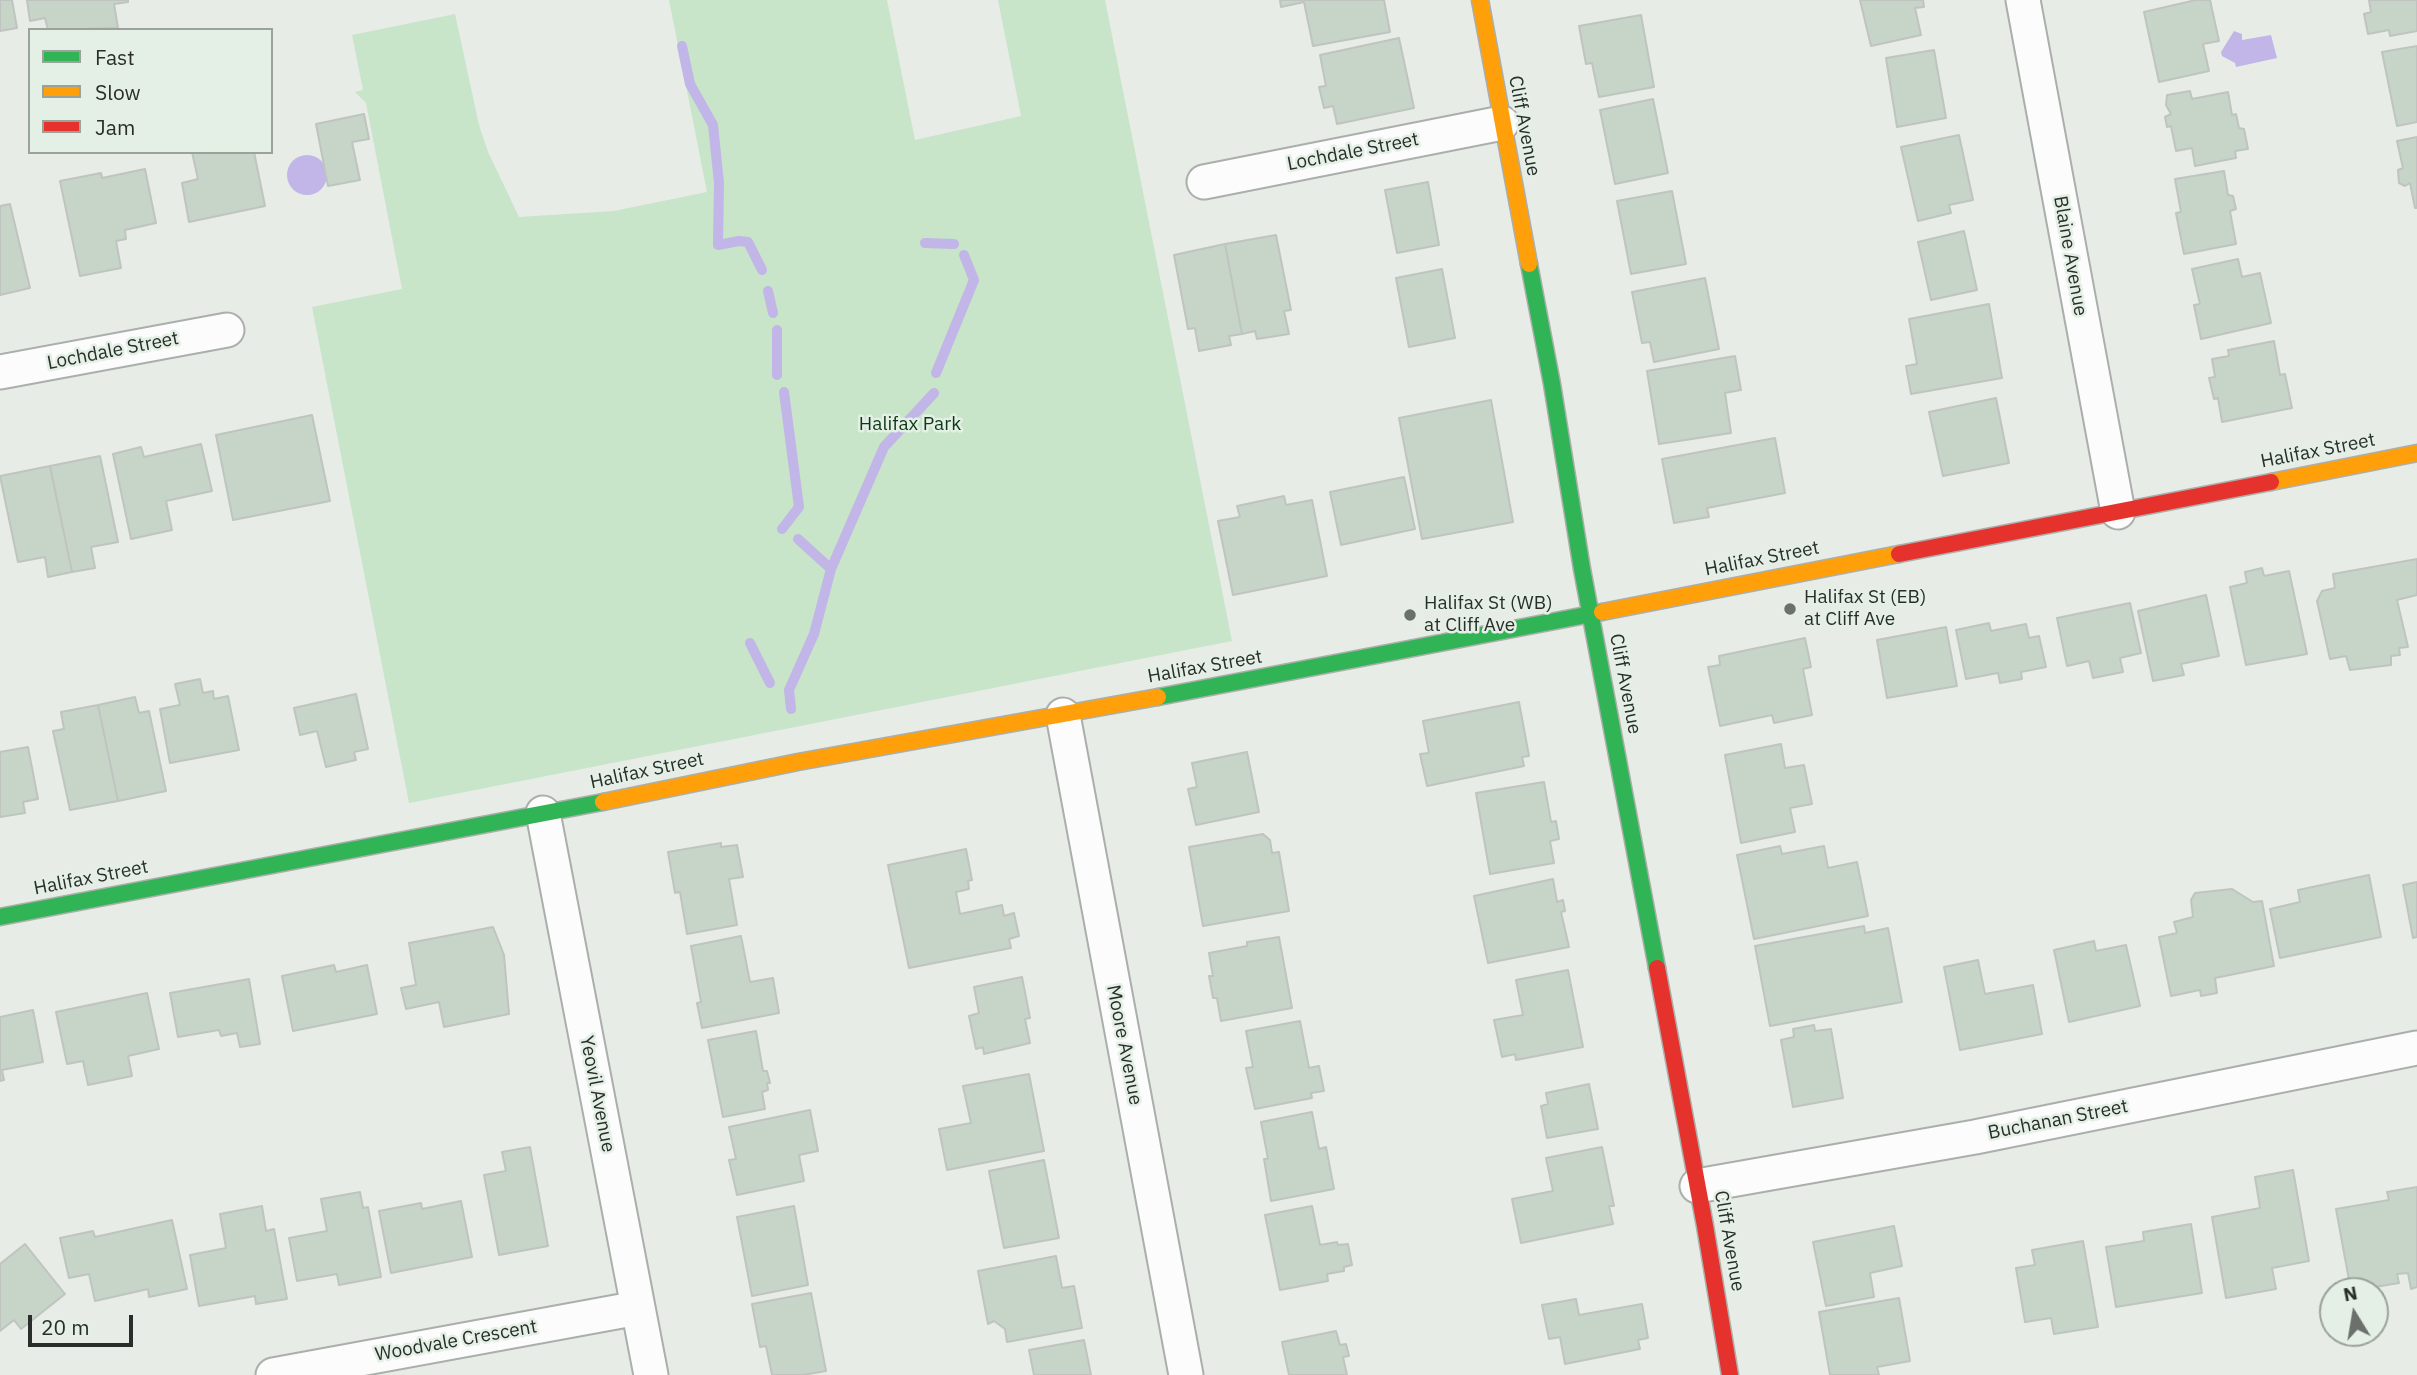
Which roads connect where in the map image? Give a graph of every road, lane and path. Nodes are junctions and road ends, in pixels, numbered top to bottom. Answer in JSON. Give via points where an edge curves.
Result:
{"nodes":[{"id":1,"x":1480,"y":0,"type":"edge"},
{"id":2,"x":2024,"y":0,"type":"edge"},
{"id":3,"x":1502,"y":122,"type":"junction"},
{"id":4,"x":1204,"y":182,"type":"dead end"},
{"id":5,"x":227,"y":330,"type":"dead end"},
{"id":6,"x":0,"y":372,"type":"edge"},
{"id":7,"x":2417,"y":453,"type":"edge"},
{"id":8,"x":2118,"y":512,"type":"junction"},
{"id":9,"x":1591,"y":614,"type":"junction"},
{"id":10,"x":1063,"y":715,"type":"junction"},
{"id":11,"x":543,"y":813,"type":"junction"},
{"id":12,"x":0,"y":917,"type":"edge"},
{"id":13,"x":2417,"y":1048,"type":"edge"},
{"id":14,"x":1697,"y":1186,"type":"junction"},
{"id":15,"x":638,"y":1308,"type":"junction"},
{"id":16,"x":273,"y":1375,"type":"edge"},
{"id":17,"x":651,"y":1375,"type":"edge"},
{"id":18,"x":1186,"y":1375,"type":"edge"},
{"id":19,"x":1730,"y":1375,"type":"edge"}],
"edges":[{"from":1,"to":3,"type":"street","name":"Cliff Avenue"},
{"from":2,"to":8,"type":"street","name":"Blaine Avenue"},
{"from":3,"to":4,"type":"street","name":"Lochdale Street"},
{"from":3,"to":9,"type":"street","name":"Cliff Avenue"},
{"from":5,"to":6,"type":"street","name":"Lochdale Street"},
{"from":7,"to":8,"type":"street","name":"Halifax Street"},
{"from":8,"to":9,"type":"street","name":"Halifax Street"},
{"from":9,"to":10,"type":"street","name":"Halifax Street"},
{"from":9,"to":14,"type":"street","name":"Cliff Avenue"},
{"from":10,"to":11,"type":"street","name":"Halifax Street"},
{"from":10,"to":18,"type":"street","name":"Moore Avenue"},
{"from":11,"to":12,"type":"street","name":"Halifax Street"},
{"from":11,"to":15,"type":"street","name":"Yeovil Avenue"},
{"from":13,"to":14,"type":"street","name":"Buchanan Street","via":[[1975,1137]]},
{"from":14,"to":19,"type":"street","name":"Cliff Avenue"},
{"from":15,"to":16,"type":"street","name":"Woodvale Crescent"},
{"from":15,"to":17,"type":"street","name":"Yeovil Avenue"}]}
